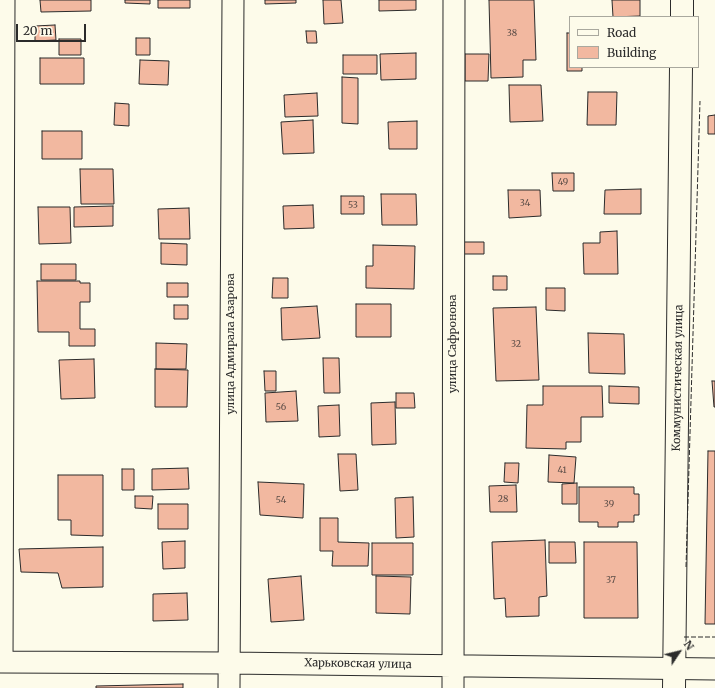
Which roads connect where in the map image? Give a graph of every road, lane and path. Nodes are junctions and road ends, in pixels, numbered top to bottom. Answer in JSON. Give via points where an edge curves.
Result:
{"nodes":[{"id":1,"x":4,"y":0,"type":"edge"},
{"id":2,"x":234,"y":0,"type":"edge"},
{"id":3,"x":454,"y":0,"type":"edge"},
{"id":4,"x":682,"y":0,"type":"edge"},
{"id":5,"x":682,"y":16,"type":"edge"},
{"id":6,"x":681,"y":68,"type":"edge"},
{"id":7,"x":1,"y":662,"type":"edge"},
{"id":8,"x":229,"y":663,"type":"junction"},
{"id":9,"x":453,"y":665,"type":"junction"},
{"id":10,"x":715,"y":669,"type":"edge"},
{"id":11,"x":674,"y":679,"type":"edge"},
{"id":12,"x":229,"y":688,"type":"edge"},
{"id":13,"x":453,"y":688,"type":"edge"}],
"edges":[{"from":1,"to":7,"type":"street"},
{"from":2,"to":8,"type":"street","name":"улица Адмирала Азарова"},
{"from":3,"to":9,"type":"street","name":"улица Сафронова"},
{"from":4,"to":5,"type":"street"},
{"from":6,"to":11,"type":"street","name":"Коммунистическая улица"},
{"from":7,"to":8,"type":"street","name":"Харьковская улица"},
{"from":8,"to":9,"type":"street","name":"Харьковская улица"},
{"from":8,"to":12,"type":"street","name":"улица Адмирала Азарова"},
{"from":9,"to":11,"type":"street","name":"Харьковская улица"},
{"from":9,"to":13,"type":"street","name":"улица Сафронова"},
{"from":10,"to":11,"type":"street","name":"Харьковская улица"}]}
